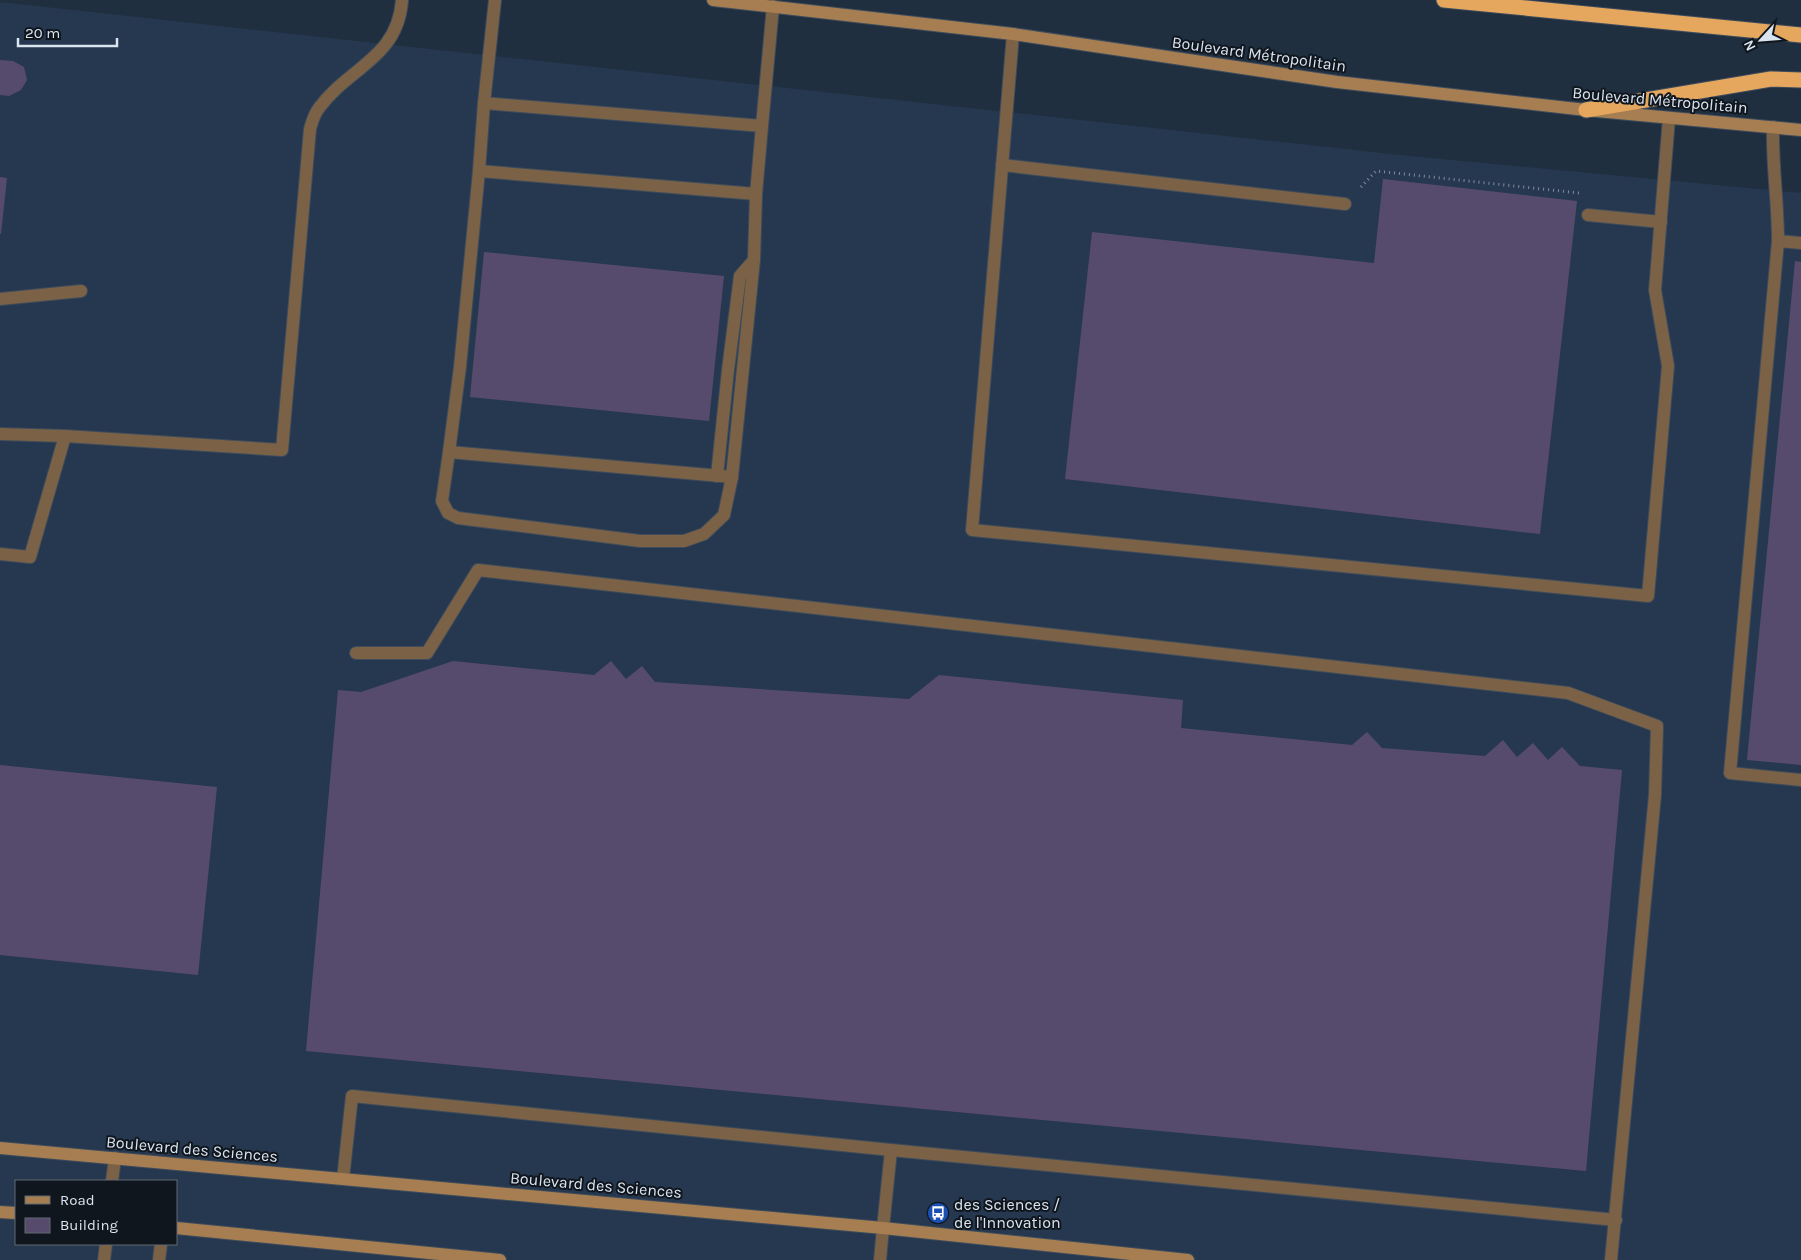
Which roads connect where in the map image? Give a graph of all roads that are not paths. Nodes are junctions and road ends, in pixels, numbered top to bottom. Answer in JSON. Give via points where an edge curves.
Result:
{"nodes":[{"id":1,"x":402,"y":0,"type":"edge"},
{"id":2,"x":494,"y":0,"type":"edge"},
{"id":3,"x":713,"y":0,"type":"edge"},
{"id":4,"x":1444,"y":0,"type":"edge"},
{"id":5,"x":773,"y":6,"type":"junction"},
{"id":6,"x":1013,"y":34,"type":"junction"},
{"id":7,"x":1801,"y":35,"type":"edge"},
{"id":8,"x":1801,"y":80,"type":"edge"},
{"id":9,"x":484,"y":103,"type":"junction"},
{"id":10,"x":1586,"y":110,"type":"junction"},
{"id":11,"x":1669,"y":118,"type":"junction"},
{"id":12,"x":762,"y":126,"type":"junction"},
{"id":13,"x":1773,"y":127,"type":"junction"},
{"id":14,"x":1801,"y":130,"type":"edge"},
{"id":15,"x":1002,"y":165,"type":"junction"},
{"id":16,"x":479,"y":171,"type":"junction"},
{"id":17,"x":756,"y":194,"type":"junction"},
{"id":18,"x":1345,"y":204,"type":"dead end"},
{"id":19,"x":1588,"y":215,"type":"dead end"},
{"id":20,"x":1661,"y":222,"type":"junction"},
{"id":21,"x":1778,"y":241,"type":"junction"},
{"id":22,"x":1801,"y":243,"type":"edge"},
{"id":23,"x":754,"y":260,"type":"junction"},
{"id":24,"x":81,"y":291,"type":"dead end"},
{"id":25,"x":0,"y":299,"type":"edge"},
{"id":26,"x":0,"y":434,"type":"edge"},
{"id":27,"x":65,"y":436,"type":"junction"},
{"id":28,"x":449,"y":452,"type":"junction"},
{"id":29,"x":717,"y":476,"type":"junction"},
{"id":30,"x":732,"y":477,"type":"junction"},
{"id":31,"x":0,"y":554,"type":"edge"},
{"id":32,"x":356,"y":653,"type":"dead end"},
{"id":33,"x":1801,"y":780,"type":"edge"},
{"id":34,"x":0,"y":1148,"type":"edge"},
{"id":35,"x":892,"y":1150,"type":"junction"},
{"id":36,"x":115,"y":1158,"type":"junction"},
{"id":37,"x":343,"y":1179,"type":"junction"},
{"id":38,"x":112,"y":1180,"type":"edge"},
{"id":39,"x":0,"y":1212,"type":"edge"},
{"id":40,"x":15,"y":1213,"type":"edge"},
{"id":41,"x":1616,"y":1220,"type":"junction"},
{"id":42,"x":178,"y":1228,"type":"edge"},
{"id":43,"x":883,"y":1228,"type":"junction"},
{"id":44,"x":106,"y":1245,"type":"edge"},
{"id":45,"x":160,"y":1245,"type":"edge"},
{"id":46,"x":476,"y":1259,"type":"edge"},
{"id":47,"x":104,"y":1260,"type":"edge"},
{"id":48,"x":159,"y":1260,"type":"edge"},
{"id":49,"x":500,"y":1260,"type":"edge"},
{"id":50,"x":880,"y":1260,"type":"edge"},
{"id":51,"x":1188,"y":1260,"type":"edge"},
{"id":52,"x":1611,"y":1260,"type":"edge"}],
"edges":[{"from":1,"to":27,"type":"street","via":[[402,13],[384,49],[333,92],[318,109],[310,129],[282,450]]},
{"from":2,"to":9,"type":"street"},
{"from":3,"to":5,"type":"street","name":"Boulevard Métropolitain"},
{"from":4,"to":7,"type":"highway"},
{"from":5,"to":6,"type":"street","name":"Boulevard Métropolitain"},
{"from":5,"to":12,"type":"street"},
{"from":6,"to":10,"type":"street","name":"Boulevard Métropolitain","via":[[1328,81]]},
{"from":6,"to":15,"type":"street"},
{"from":8,"to":10,"type":"highway","via":[[1771,78]]},
{"from":9,"to":12,"type":"street"},
{"from":9,"to":16,"type":"street"},
{"from":10,"to":11,"type":"street","name":"Boulevard Métropolitain"},
{"from":11,"to":13,"type":"street","name":"Boulevard Métropolitain"},
{"from":11,"to":20,"type":"street"},
{"from":12,"to":17,"type":"street"},
{"from":13,"to":14,"type":"street","name":"Boulevard Métropolitain"},
{"from":13,"to":21,"type":"street"},
{"from":15,"to":18,"type":"street"},
{"from":15,"to":20,"type":"street","via":[[972,530],[1648,596],[1668,366],[1655,290]]},
{"from":16,"to":17,"type":"street"},
{"from":16,"to":28,"type":"street"},
{"from":17,"to":23,"type":"street"},
{"from":19,"to":20,"type":"street"},
{"from":21,"to":22,"type":"street"},
{"from":21,"to":33,"type":"street","via":[[1730,773]]},
{"from":23,"to":29,"type":"street","via":[[740,276]]},
{"from":23,"to":30,"type":"street"},
{"from":24,"to":25,"type":"street"},
{"from":26,"to":27,"type":"street"},
{"from":27,"to":31,"type":"street","via":[[30,557]]},
{"from":28,"to":29,"type":"street"},
{"from":28,"to":30,"type":"street","via":[[442,501],[448,513],[458,518],[640,541],[684,541],[704,534],[724,515]]},
{"from":29,"to":30,"type":"street"},
{"from":32,"to":41,"type":"street","via":[[427,653],[478,570],[1568,693],[1657,726],[1655,795]]},
{"from":34,"to":36,"type":"street","name":"Boulevard des Sciences"},
{"from":35,"to":37,"type":"street","via":[[352,1096]]},
{"from":35,"to":41,"type":"street"},
{"from":35,"to":43,"type":"street"},
{"from":36,"to":37,"type":"street","name":"Boulevard des Sciences"},
{"from":36,"to":38,"type":"street"},
{"from":37,"to":43,"type":"street","name":"Boulevard des Sciences"},
{"from":39,"to":40,"type":"street"},
{"from":41,"to":52,"type":"street"},
{"from":42,"to":46,"type":"street"},
{"from":43,"to":50,"type":"street"},
{"from":43,"to":51,"type":"street","name":"Boulevard des Sciences"},
{"from":44,"to":47,"type":"street"},
{"from":45,"to":48,"type":"street"},
{"from":46,"to":49,"type":"street"}]}
